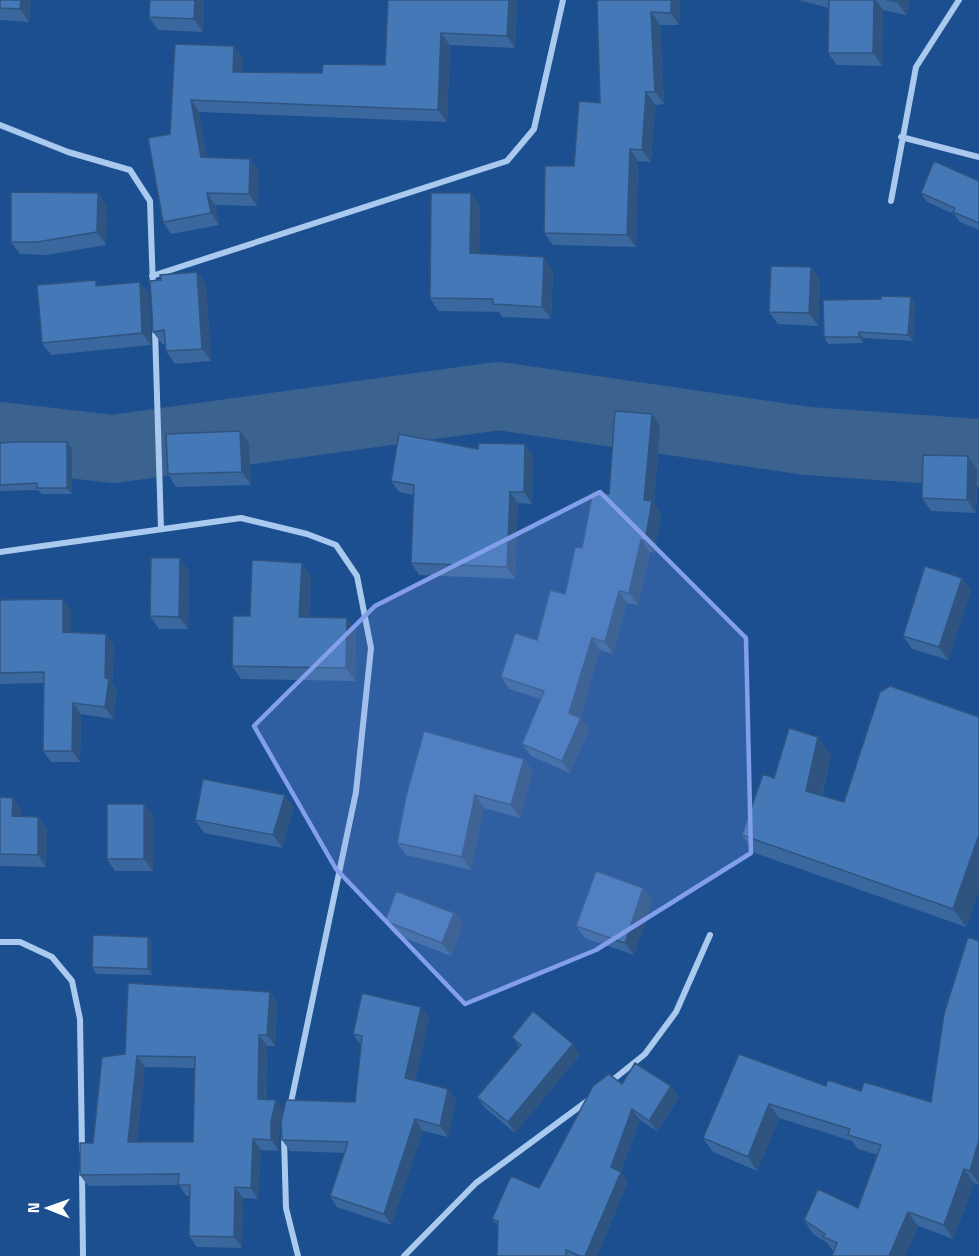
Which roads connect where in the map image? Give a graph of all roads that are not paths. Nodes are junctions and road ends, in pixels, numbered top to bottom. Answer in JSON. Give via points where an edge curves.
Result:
{"nodes":[{"id":1,"x":563,"y":0,"type":"edge"},
{"id":2,"x":959,"y":0,"type":"edge"},
{"id":3,"x":0,"y":125,"type":"edge"},
{"id":4,"x":901,"y":137,"type":"junction"},
{"id":5,"x":979,"y":156,"type":"edge"},
{"id":6,"x":891,"y":201,"type":"dead end"},
{"id":7,"x":152,"y":276,"type":"junction"},
{"id":8,"x":153,"y":300,"type":"edge"},
{"id":9,"x":155,"y":323,"type":"edge"},
{"id":10,"x":161,"y":529,"type":"junction"},
{"id":11,"x":0,"y":552,"type":"edge"},
{"id":12,"x":710,"y":935,"type":"dead end"},
{"id":13,"x":0,"y":942,"type":"edge"},
{"id":14,"x":603,"y":1088,"type":"edge"},
{"id":15,"x":595,"y":1095,"type":"edge"},
{"id":16,"x":289,"y":1111,"type":"edge"},
{"id":17,"x":284,"y":1134,"type":"edge"},
{"id":18,"x":83,"y":1256,"type":"edge"},
{"id":19,"x":298,"y":1256,"type":"edge"},
{"id":20,"x":404,"y":1256,"type":"edge"}],
"edges":[{"from":1,"to":7,"type":"street","via":[[534,129],[507,161]]},
{"from":2,"to":4,"type":"street","via":[[916,67]]},
{"from":3,"to":7,"type":"street","via":[[130,171],[150,201]]},
{"from":4,"to":5,"type":"street"},
{"from":4,"to":6,"type":"street"},
{"from":7,"to":8,"type":"street"},
{"from":9,"to":10,"type":"street"},
{"from":10,"to":11,"type":"street"},
{"from":10,"to":16,"type":"street","via":[[242,518],[336,545],[357,576],[371,648],[356,792]]},
{"from":12,"to":14,"type":"street","via":[[676,1012],[645,1054]]},
{"from":13,"to":18,"type":"street","via":[[20,942],[52,957],[72,981],[80,1019]]},
{"from":15,"to":20,"type":"street","via":[[476,1183]]},
{"from":17,"to":19,"type":"street","via":[[286,1208]]}]}
